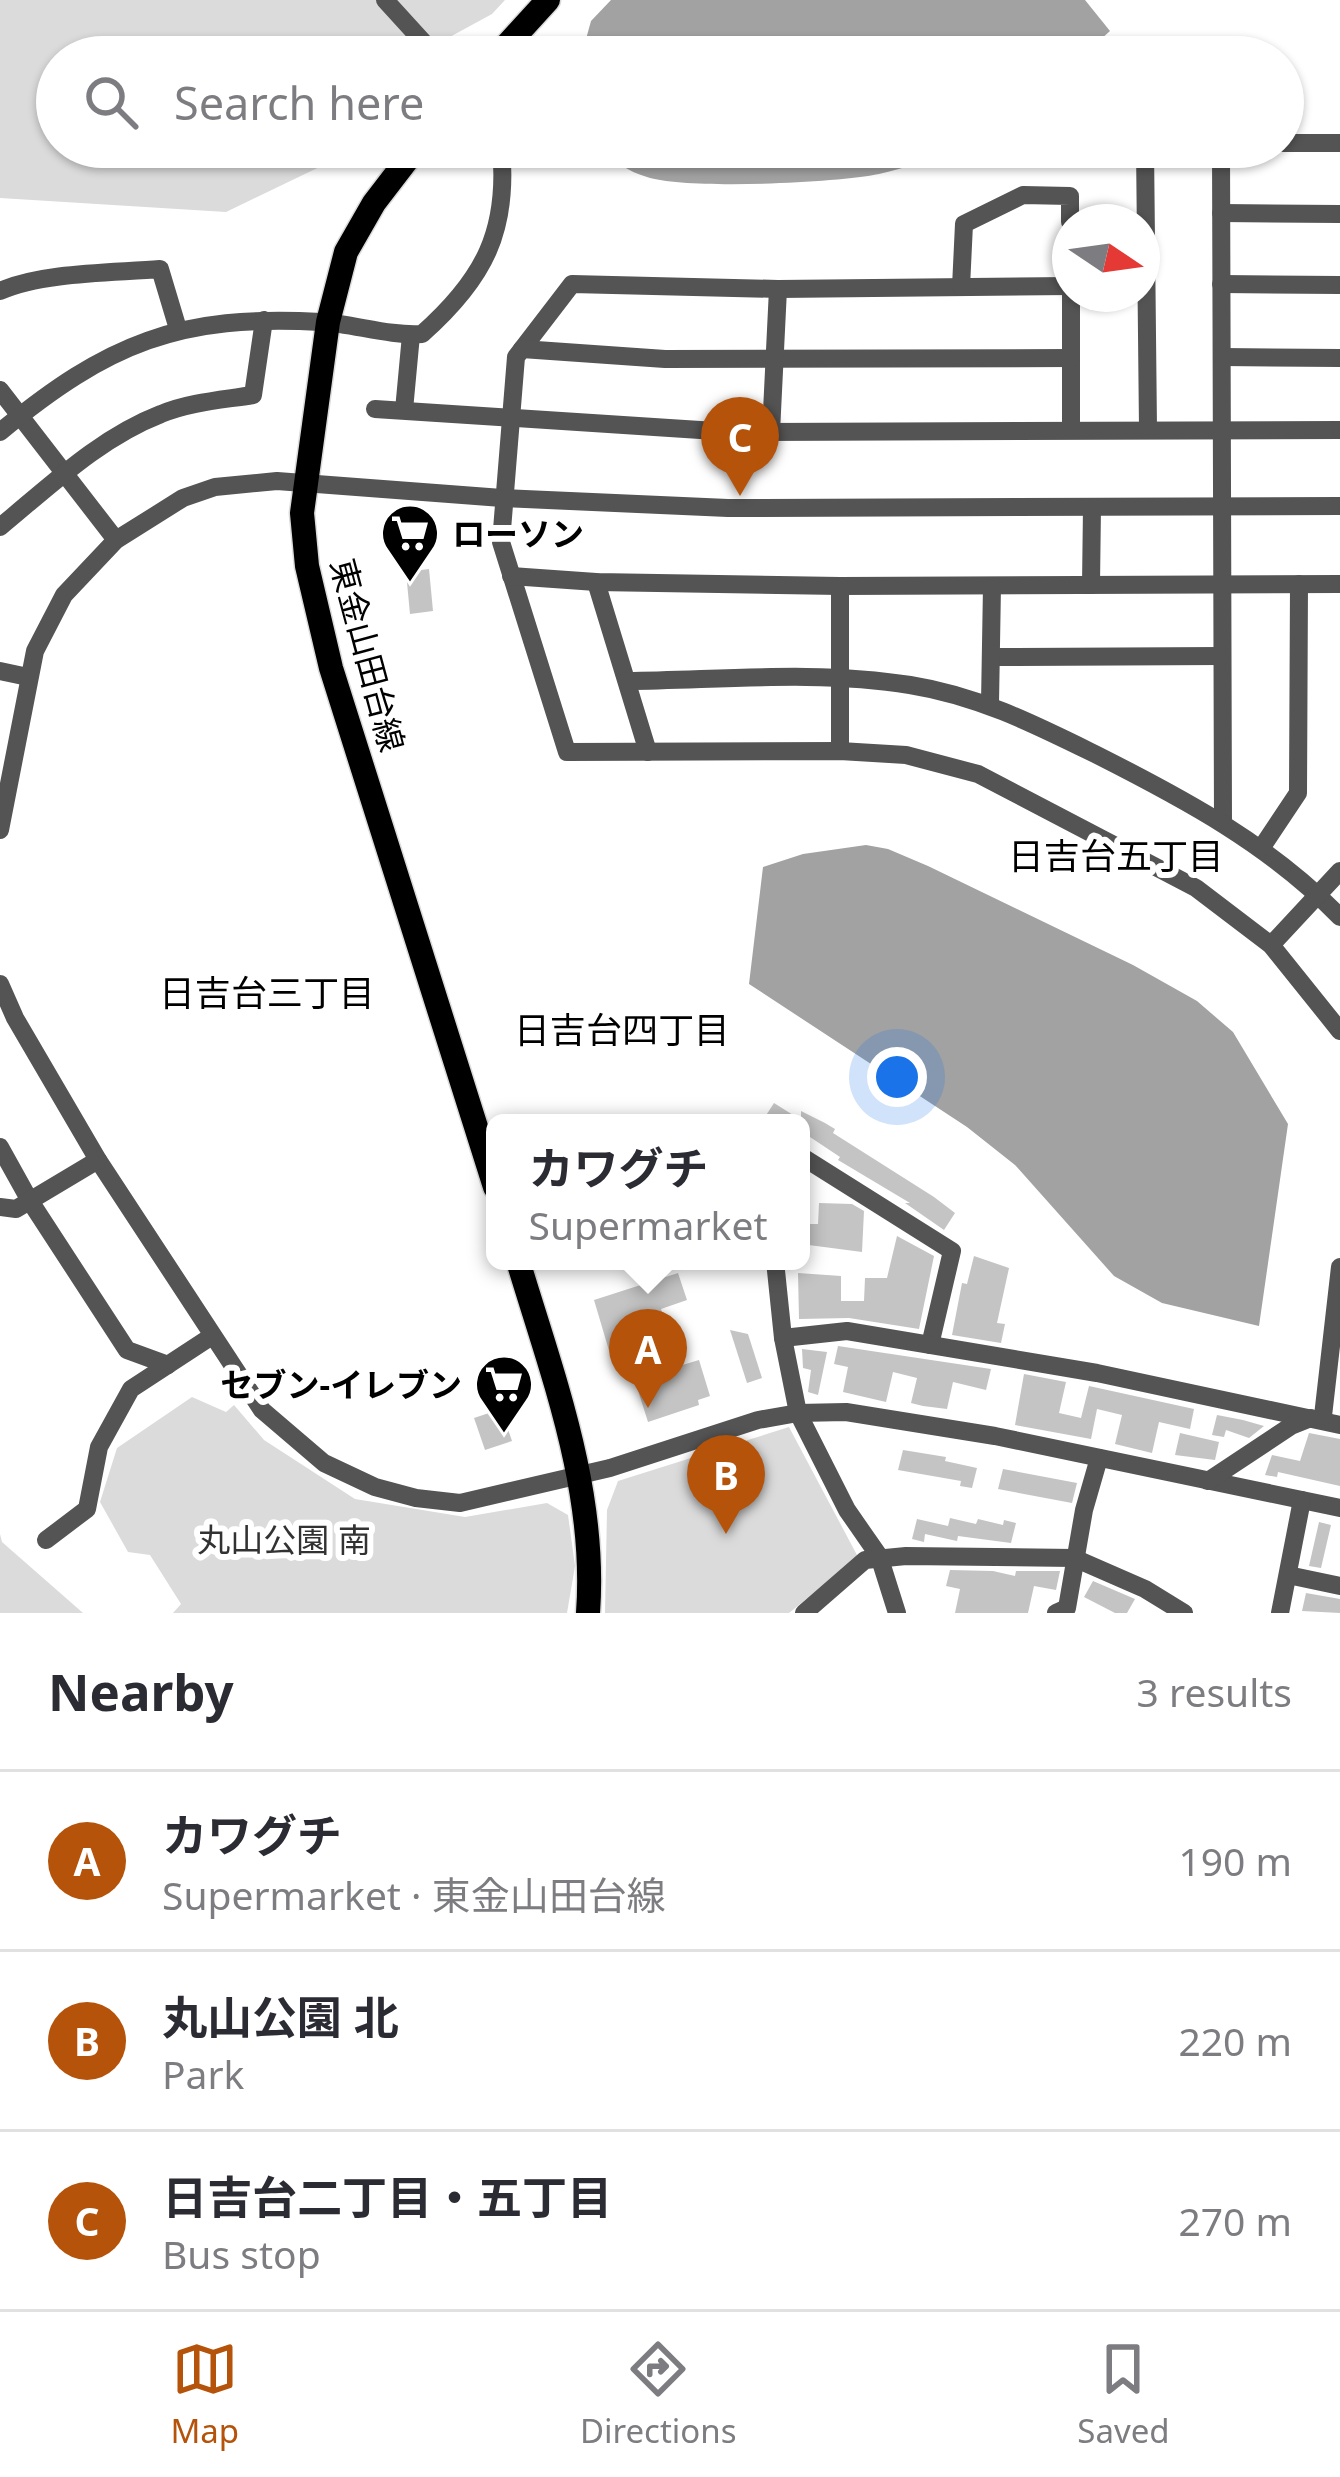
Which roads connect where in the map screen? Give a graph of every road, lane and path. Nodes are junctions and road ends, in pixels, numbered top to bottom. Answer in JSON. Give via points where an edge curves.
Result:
{"nodes":[{"id":1,"x":385,"y":0,"type":"edge"},
{"id":2,"x":548,"y":0,"type":"edge"},
{"id":3,"x":418,"y":36,"type":"edge"},
{"id":4,"x":515,"y":36,"type":"edge"},
{"id":5,"x":1304,"y":143,"type":"edge"},
{"id":6,"x":1340,"y":143,"type":"edge"},
{"id":7,"x":401,"y":168,"type":"edge"},
{"id":8,"x":503,"y":168,"type":"edge"},
{"id":9,"x":1145,"y":168,"type":"edge"},
{"id":10,"x":1221,"y":168,"type":"edge"},
{"id":11,"x":1070,"y":204,"type":"edge"},
{"id":12,"x":1144,"y":204,"type":"edge"},
{"id":13,"x":1221,"y":213,"type":"junction"},
{"id":14,"x":1340,"y":214,"type":"edge"},
{"id":15,"x":1222,"y":284,"type":"junction"},
{"id":16,"x":1340,"y":285,"type":"edge"},
{"id":17,"x":962,"y":286,"type":"junction"},
{"id":18,"x":778,"y":289,"type":"junction"},
{"id":19,"x":1052,"y":289,"type":"edge"},
{"id":20,"x":0,"y":291,"type":"edge"},
{"id":21,"x":1070,"y":312,"type":"edge"},
{"id":22,"x":1144,"y":312,"type":"edge"},
{"id":23,"x":264,"y":320,"type":"junction"},
{"id":24,"x":328,"y":322,"type":"junction"},
{"id":25,"x":178,"y":329,"type":"junction"},
{"id":26,"x":411,"y":335,"type":"junction"},
{"id":27,"x":522,"y":349,"type":"junction"},
{"id":28,"x":1222,"y":357,"type":"junction"},
{"id":29,"x":1071,"y":358,"type":"junction"},
{"id":30,"x":1340,"y":358,"type":"edge"},
{"id":31,"x":776,"y":360,"type":"junction"},
{"id":32,"x":0,"y":390,"type":"edge"},
{"id":33,"x":375,"y":409,"type":"dead end"},
{"id":34,"x":404,"y":410,"type":"junction"},
{"id":35,"x":20,"y":415,"type":"junction"},
{"id":36,"x":509,"y":420,"type":"junction"},
{"id":37,"x":1222,"y":428,"type":"junction"},
{"id":38,"x":1148,"y":429,"type":"junction"},
{"id":39,"x":1071,"y":430,"type":"junction"},
{"id":40,"x":1340,"y":430,"type":"edge"},
{"id":41,"x":0,"y":432,"type":"edge"},
{"id":42,"x":771,"y":433,"type":"junction"},
{"id":43,"x":66,"y":472,"type":"junction"},
{"id":44,"x":303,"y":483,"type":"junction"},
{"id":45,"x":502,"y":498,"type":"junction"},
{"id":46,"x":1222,"y":506,"type":"junction"},
{"id":47,"x":1340,"y":506,"type":"edge"},
{"id":48,"x":1092,"y":507,"type":"junction"},
{"id":49,"x":0,"y":527,"type":"edge"},
{"id":50,"x":116,"y":540,"type":"junction"},
{"id":51,"x":512,"y":576,"type":"junction"},
{"id":52,"x":596,"y":583,"type":"junction"},
{"id":53,"x":1222,"y":584,"type":"junction"},
{"id":54,"x":1299,"y":584,"type":"junction"},
{"id":55,"x":1340,"y":584,"type":"edge"},
{"id":56,"x":1090,"y":585,"type":"junction"},
{"id":57,"x":840,"y":586,"type":"junction"},
{"id":58,"x":992,"y":586,"type":"junction"},
{"id":59,"x":1222,"y":656,"type":"junction"},
{"id":60,"x":991,"y":657,"type":"junction"},
{"id":61,"x":0,"y":671,"type":"edge"},
{"id":62,"x":28,"y":677,"type":"junction"},
{"id":63,"x":839,"y":679,"type":"junction"},
{"id":64,"x":626,"y":681,"type":"junction"},
{"id":65,"x":990,"y":703,"type":"junction"},
{"id":66,"x":840,"y":751,"type":"junction"},
{"id":67,"x":648,"y":752,"type":"junction"},
{"id":68,"x":1223,"y":822,"type":"junction"},
{"id":69,"x":0,"y":830,"type":"edge"},
{"id":70,"x":1262,"y":847,"type":"junction"},
{"id":71,"x":1340,"y":871,"type":"edge"},
{"id":72,"x":1318,"y":894,"type":"junction"},
{"id":73,"x":1340,"y":916,"type":"edge"},
{"id":74,"x":1271,"y":945,"type":"junction"},
{"id":75,"x":0,"y":984,"type":"edge"},
{"id":76,"x":1340,"y":1031,"type":"edge"},
{"id":77,"x":0,"y":1147,"type":"edge"},
{"id":78,"x":486,"y":1159,"type":"edge"},
{"id":79,"x":98,"y":1160,"type":"junction"},
{"id":80,"x":810,"y":1162,"type":"edge"},
{"id":81,"x":30,"y":1201,"type":"junction"},
{"id":82,"x":0,"y":1207,"type":"edge"},
{"id":83,"x":1340,"y":1267,"type":"edge"},
{"id":84,"x":521,"y":1270,"type":"edge"},
{"id":85,"x":777,"y":1270,"type":"edge"},
{"id":86,"x":212,"y":1336,"type":"junction"},
{"id":87,"x":783,"y":1338,"type":"junction"},
{"id":88,"x":930,"y":1345,"type":"junction"},
{"id":89,"x":168,"y":1365,"type":"junction"},
{"id":90,"x":798,"y":1413,"type":"junction"},
{"id":91,"x":1328,"y":1418,"type":"edge"},
{"id":92,"x":1099,"y":1458,"type":"junction"},
{"id":93,"x":580,"y":1476,"type":"junction"},
{"id":94,"x":1208,"y":1481,"type":"junction"},
{"id":95,"x":1301,"y":1500,"type":"junction"},
{"id":96,"x":1340,"y":1508,"type":"edge"},
{"id":97,"x":46,"y":1540,"type":"dead end"},
{"id":98,"x":879,"y":1556,"type":"junction"},
{"id":99,"x":1074,"y":1558,"type":"junction"},
{"id":100,"x":1288,"y":1575,"type":"junction"},
{"id":101,"x":1340,"y":1586,"type":"edge"},
{"id":102,"x":588,"y":1613,"type":"edge"},
{"id":103,"x":804,"y":1613,"type":"edge"},
{"id":104,"x":897,"y":1613,"type":"edge"},
{"id":105,"x":1056,"y":1613,"type":"edge"},
{"id":106,"x":1184,"y":1613,"type":"edge"},
{"id":107,"x":1280,"y":1613,"type":"edge"}],
"edges":[{"from":1,"to":3,"type":"street"},
{"from":2,"to":4,"type":"main road"},
{"from":5,"to":6,"type":"street"},
{"from":7,"to":24,"type":"main road","name":"東金山田台線","via":[[346,251]]},
{"from":8,"to":26,"type":"street","via":[[493,249],[452,308]]},
{"from":9,"to":12,"type":"street"},
{"from":10,"to":13,"type":"street"},
{"from":11,"to":17,"type":"street","via":[[1070,196],[1023,195],[964,224]]},
{"from":13,"to":14,"type":"street"},
{"from":13,"to":15,"type":"street"},
{"from":15,"to":16,"type":"street"},
{"from":15,"to":28,"type":"street"},
{"from":17,"to":18,"type":"street"},
{"from":17,"to":19,"type":"street"},
{"from":18,"to":27,"type":"street","via":[[572,284]]},
{"from":18,"to":31,"type":"street"},
{"from":20,"to":25,"type":"street","via":[[160,269]]},
{"from":21,"to":29,"type":"street"},
{"from":22,"to":38,"type":"street"},
{"from":23,"to":24,"type":"street"},
{"from":23,"to":25,"type":"street"},
{"from":23,"to":43,"type":"street","via":[[253,395],[161,414]]},
{"from":24,"to":26,"type":"street"},
{"from":24,"to":44,"type":"main road","name":"東金山田台線"},
{"from":25,"to":35,"type":"street","via":[[70,376]]},
{"from":26,"to":34,"type":"street"},
{"from":27,"to":31,"type":"street"},
{"from":27,"to":36,"type":"street"},
{"from":28,"to":30,"type":"street"},
{"from":28,"to":37,"type":"street"},
{"from":29,"to":31,"type":"street"},
{"from":29,"to":39,"type":"street"},
{"from":31,"to":42,"type":"street"},
{"from":32,"to":35,"type":"street"},
{"from":33,"to":34,"type":"street"},
{"from":34,"to":36,"type":"street"},
{"from":35,"to":41,"type":"street"},
{"from":35,"to":43,"type":"street"},
{"from":36,"to":42,"type":"street"},
{"from":36,"to":45,"type":"street"},
{"from":37,"to":38,"type":"street"},
{"from":37,"to":40,"type":"street"},
{"from":37,"to":46,"type":"street"},
{"from":38,"to":39,"type":"street"},
{"from":39,"to":42,"type":"street"},
{"from":43,"to":49,"type":"street"},
{"from":43,"to":50,"type":"street"},
{"from":44,"to":45,"type":"street"},
{"from":44,"to":50,"type":"street","via":[[215,487]]},
{"from":44,"to":78,"type":"main road","name":"東金山田台線","via":[[307,566],[331,668]]},
{"from":45,"to":48,"type":"street","via":[[728,508]]},
{"from":45,"to":51,"type":"street","via":[[501,542]]},
{"from":46,"to":47,"type":"street"},
{"from":46,"to":48,"type":"street"},
{"from":46,"to":53,"type":"street"},
{"from":48,"to":56,"type":"street"},
{"from":50,"to":62,"type":"street","via":[[44,626]]},
{"from":51,"to":52,"type":"street"},
{"from":51,"to":67,"type":"street","via":[[567,752]]},
{"from":52,"to":57,"type":"street"},
{"from":52,"to":64,"type":"street"},
{"from":53,"to":54,"type":"street"},
{"from":53,"to":56,"type":"street"},
{"from":53,"to":59,"type":"street"},
{"from":54,"to":55,"type":"street"},
{"from":54,"to":70,"type":"street","via":[[1298,794]]},
{"from":56,"to":58,"type":"street"},
{"from":57,"to":58,"type":"street"},
{"from":57,"to":63,"type":"street"},
{"from":58,"to":60,"type":"street"},
{"from":59,"to":60,"type":"street"},
{"from":59,"to":68,"type":"street"},
{"from":60,"to":65,"type":"street"},
{"from":61,"to":62,"type":"street"},
{"from":62,"to":69,"type":"street"},
{"from":63,"to":64,"type":"street"},
{"from":63,"to":65,"type":"street"},
{"from":63,"to":66,"type":"street"},
{"from":64,"to":67,"type":"street"},
{"from":65,"to":68,"type":"street"},
{"from":66,"to":67,"type":"street"},
{"from":66,"to":74,"type":"street","via":[[906,755],[978,774],[1196,887]]},
{"from":68,"to":70,"type":"street"},
{"from":70,"to":72,"type":"street"},
{"from":71,"to":72,"type":"street"},
{"from":72,"to":73,"type":"street"},
{"from":72,"to":74,"type":"street"},
{"from":74,"to":76,"type":"street"},
{"from":75,"to":79,"type":"street"},
{"from":77,"to":81,"type":"street"},
{"from":79,"to":81,"type":"street"},
{"from":79,"to":86,"type":"street"},
{"from":80,"to":88,"type":"street","via":[[952,1251]]},
{"from":81,"to":82,"type":"street"},
{"from":81,"to":89,"type":"street","via":[[128,1350]]},
{"from":83,"to":91,"type":"street"},
{"from":84,"to":93,"type":"main road"},
{"from":85,"to":87,"type":"street"},
{"from":86,"to":89,"type":"street"},
{"from":86,"to":93,"type":"street","via":[[274,1422],[324,1462],[375,1487],[460,1503]]},
{"from":87,"to":88,"type":"street","via":[[847,1331]]},
{"from":87,"to":90,"type":"street"},
{"from":88,"to":91,"type":"street"},
{"from":89,"to":97,"type":"street","via":[[131,1389],[99,1447],[87,1509]]},
{"from":90,"to":92,"type":"street","via":[[895,1418]]},
{"from":90,"to":93,"type":"street"},
{"from":90,"to":98,"type":"street"},
{"from":91,"to":94,"type":"street"},
{"from":92,"to":94,"type":"street"},
{"from":92,"to":99,"type":"street"},
{"from":93,"to":102,"type":"main road","via":[[592,1561]]},
{"from":94,"to":95,"type":"street"},
{"from":95,"to":96,"type":"street"},
{"from":95,"to":100,"type":"street"},
{"from":98,"to":99,"type":"street"},
{"from":98,"to":103,"type":"street"},
{"from":98,"to":104,"type":"street"},
{"from":99,"to":105,"type":"street","via":[[1067,1608]]},
{"from":99,"to":106,"type":"street"},
{"from":100,"to":101,"type":"street"},
{"from":100,"to":107,"type":"street"}]}
